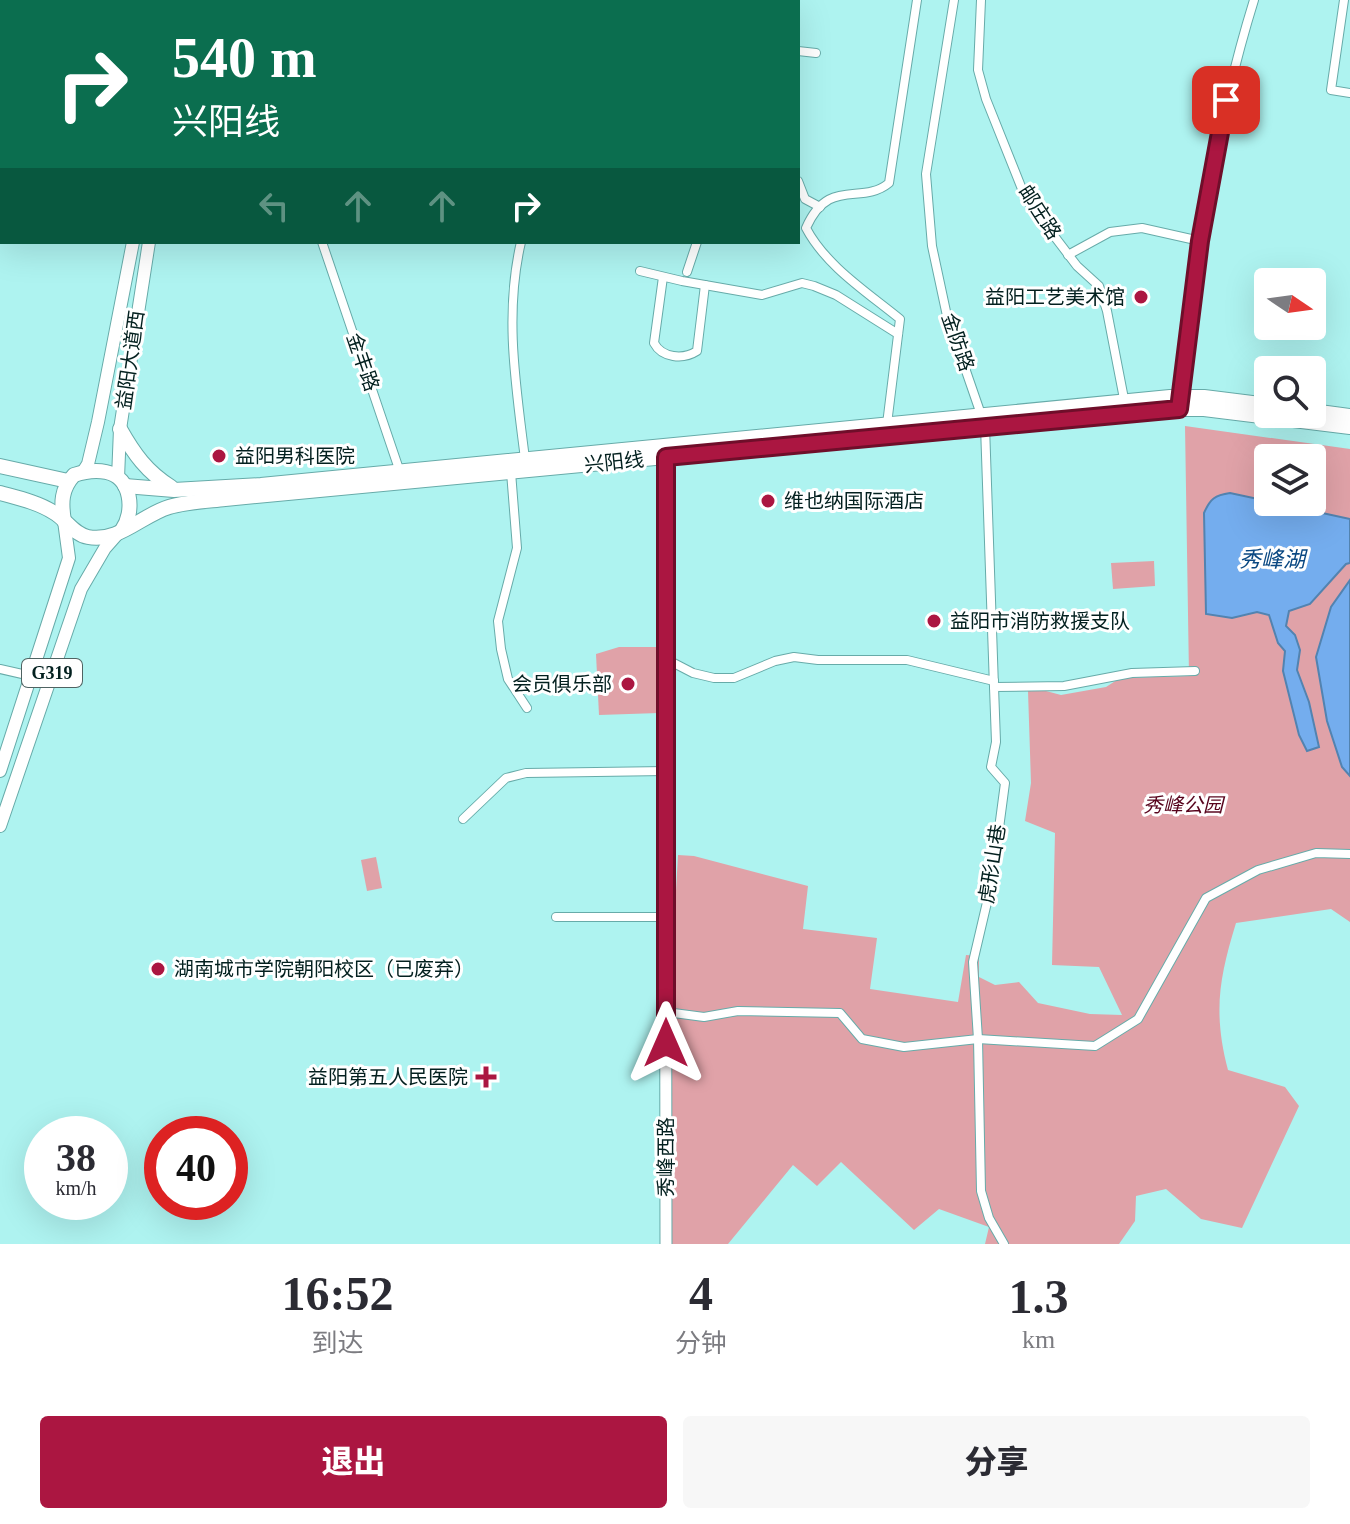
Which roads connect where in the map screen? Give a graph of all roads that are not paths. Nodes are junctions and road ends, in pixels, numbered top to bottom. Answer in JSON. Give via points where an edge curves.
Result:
{"nodes":[{"id":1,"x":917,"y":0,"type":"edge"},
{"id":2,"x":954,"y":0,"type":"edge"},
{"id":3,"x":981,"y":0,"type":"edge"},
{"id":4,"x":1254,"y":0,"type":"edge"},
{"id":5,"x":1344,"y":0,"type":"edge"},
{"id":6,"x":800,"y":51,"type":"edge"},
{"id":7,"x":816,"y":53,"type":"dead end"},
{"id":8,"x":1350,"y":93,"type":"edge"},
{"id":9,"x":800,"y":186,"type":"edge"},
{"id":10,"x":820,"y":207,"type":"junction"},
{"id":11,"x":1200,"y":241,"type":"junction"},
{"id":12,"x":133,"y":244,"type":"edge"},
{"id":13,"x":149,"y":244,"type":"edge"},
{"id":14,"x":323,"y":244,"type":"edge"},
{"id":15,"x":521,"y":244,"type":"edge"},
{"id":16,"x":696,"y":244,"type":"edge"},
{"id":17,"x":1068,"y":255,"type":"junction"},
{"id":18,"x":640,"y":271,"type":"dead end"},
{"id":19,"x":687,"y":272,"type":"dead end"},
{"id":20,"x":663,"y":277,"type":"junction"},
{"id":21,"x":705,"y":285,"type":"junction"},
{"id":22,"x":898,"y":334,"type":"junction"},
{"id":23,"x":1180,"y":403,"type":"junction"},
{"id":24,"x":1254,"y":403,"type":"edge"},
{"id":25,"x":1125,"y":407,"type":"junction"},
{"id":26,"x":1326,"y":413,"type":"edge"},
{"id":27,"x":1350,"y":416,"type":"edge"},
{"id":28,"x":984,"y":421,"type":"junction"},
{"id":29,"x":887,"y":424,"type":"junction"},
{"id":30,"x":1350,"y":427,"type":"edge"},
{"id":31,"x":120,"y":429,"type":"junction"},
{"id":32,"x":665,"y":452,"type":"junction"},
{"id":33,"x":525,"y":459,"type":"junction"},
{"id":34,"x":0,"y":466,"type":"edge"},
{"id":35,"x":83,"y":472,"type":"junction"},
{"id":36,"x":511,"y":472,"type":"junction"},
{"id":37,"x":402,"y":477,"type":"junction"},
{"id":38,"x":68,"y":481,"type":"junction"},
{"id":39,"x":122,"y":482,"type":"junction"},
{"id":40,"x":174,"y":490,"type":"junction"},
{"id":41,"x":0,"y":493,"type":"edge"},
{"id":42,"x":64,"y":521,"type":"junction"},
{"id":43,"x":122,"y":530,"type":"junction"},
{"id":44,"x":53,"y":611,"type":"junction"},
{"id":45,"x":71,"y":617,"type":"junction"},
{"id":46,"x":666,"y":659,"type":"junction"},
{"id":47,"x":0,"y":669,"type":"edge"},
{"id":48,"x":1195,"y":671,"type":"dead end"},
{"id":49,"x":31,"y":676,"type":"junction"},
{"id":50,"x":994,"y":684,"type":"junction"},
{"id":51,"x":527,"y":708,"type":"dead end"},
{"id":52,"x":0,"y":771,"type":"edge"},
{"id":53,"x":666,"y":771,"type":"junction"},
{"id":54,"x":463,"y":819,"type":"dead end"},
{"id":55,"x":0,"y":826,"type":"edge"},
{"id":56,"x":1350,"y":854,"type":"edge"},
{"id":57,"x":556,"y":917,"type":"dead end"},
{"id":58,"x":666,"y":917,"type":"junction"},
{"id":59,"x":666,"y":1012,"type":"junction"},
{"id":60,"x":978,"y":1039,"type":"junction"},
{"id":61,"x":666,"y":1244,"type":"edge"},
{"id":62,"x":1004,"y":1244,"type":"edge"}],
"edges":[{"from":1,"to":10,"type":"street","via":[[889,183],[877,192],[842,193]]},
{"from":2,"to":28,"type":"street","name":"金防路","via":[[926,174],[932,246],[947,316]]},
{"from":3,"to":17,"type":"street","name":"邮庄路","via":[[978,70],[986,99],[1026,199]]},
{"from":4,"to":11,"type":"street","via":[[1226,100]]},
{"from":5,"to":8,"type":"street","via":[[1331,90]]},
{"from":6,"to":7,"type":"street"},
{"from":9,"to":10,"type":"street","via":[[805,199]]},
{"from":10,"to":22,"type":"street","via":[[806,228],[812,238],[835,265],[900,319]]},
{"from":11,"to":17,"type":"street","via":[[1142,228],[1110,232]]},
{"from":11,"to":23,"type":"street"},
{"from":12,"to":35,"type":"main road","name":"益阳大道西","via":[[98,422]]},
{"from":13,"to":31,"type":"main road","name":"益阳大道西"},
{"from":14,"to":37,"type":"street","name":"金丰路"},
{"from":15,"to":33,"type":"street","via":[[511,325]]},
{"from":16,"to":19,"type":"street"},
{"from":17,"to":25,"type":"street","name":"邮庄路","via":[[1099,286]]},
{"from":18,"to":20,"type":"street"},
{"from":20,"to":21,"type":"street"},
{"from":20,"to":21,"type":"street","via":[[654,343],[665,355],[697,351]]},
{"from":21,"to":22,"type":"street","via":[[762,295],[802,283],[814,286]]},
{"from":22,"to":29,"type":"street"},
{"from":23,"to":24,"type":"highway","name":"兴阳线","via":[[1204,397]]},
{"from":23,"to":25,"type":"highway","name":"兴阳线"},
{"from":23,"to":30,"type":"highway","name":"兴阳线"},
{"from":25,"to":28,"type":"highway","name":"兴阳线"},
{"from":26,"to":27,"type":"highway"},
{"from":28,"to":29,"type":"highway","name":"兴阳线"},
{"from":28,"to":32,"type":"highway","name":"兴阳线"},
{"from":28,"to":50,"type":"street","name":"金防路"},
{"from":29,"to":32,"type":"highway","name":"兴阳线"},
{"from":31,"to":39,"type":"main road","name":"益阳大道西"},
{"from":31,"to":40,"type":"highway","via":[[153,476]]},
{"from":32,"to":33,"type":"highway","name":"兴阳线"},
{"from":32,"to":36,"type":"highway","name":"兴阳线"},
{"from":32,"to":46,"type":"street","name":"秀峰西路"},
{"from":33,"to":37,"type":"highway","name":"兴阳线"},
{"from":34,"to":38,"type":"highway"},
{"from":35,"to":38,"type":"highway"},
{"from":35,"to":39,"type":"highway","via":[[107,472]]},
{"from":36,"to":37,"type":"highway","name":"兴阳线"},
{"from":36,"to":51,"type":"street","via":[[517,548],[498,621],[508,679]]},
{"from":37,"to":40,"type":"highway","name":"兴阳线"},
{"from":37,"to":43,"type":"highway","name":"兴阳线","via":[[169,507]]},
{"from":38,"to":42,"type":"highway","via":[[61,503]]},
{"from":39,"to":40,"type":"highway","name":"兴阳线"},
{"from":39,"to":43,"type":"highway","via":[[130,507]]},
{"from":41,"to":42,"type":"highway","via":[[31,501]]},
{"from":42,"to":43,"type":"highway","via":[[86,537]]},
{"from":42,"to":44,"type":"main road","number":"G319","via":[[69,558]]},
{"from":43,"to":45,"type":"main road","number":"G319","via":[[105,548]]},
{"from":44,"to":45,"type":"main road"},
{"from":44,"to":49,"type":"main road","number":"G319"},
{"from":45,"to":55,"type":"main road","number":"G319"},
{"from":46,"to":50,"type":"street","via":[[714,678],[734,678],[794,657],[907,660]]},
{"from":46,"to":53,"type":"street","name":"秀峰西路"},
{"from":47,"to":49,"type":"street"},
{"from":48,"to":50,"type":"street","via":[[1132,673],[1064,686]]},
{"from":49,"to":52,"type":"main road","number":"G319"},
{"from":50,"to":60,"type":"street","name":"虎形山巷","via":[[996,742],[991,767],[1005,783],[992,881],[973,962]]},
{"from":53,"to":54,"type":"street","via":[[526,773],[506,778]]},
{"from":53,"to":58,"type":"street","name":"秀峰西路"},
{"from":56,"to":60,"type":"street","via":[[1316,853],[1258,870],[1206,898],[1138,1019],[1095,1046]]},
{"from":57,"to":58,"type":"street"},
{"from":58,"to":59,"type":"street","name":"秀峰西路"},
{"from":59,"to":60,"type":"street","via":[[704,1017],[738,1011],[840,1013],[862,1039],[904,1047]]},
{"from":59,"to":61,"type":"street","name":"秀峰西路"},
{"from":60,"to":62,"type":"street","name":"虎形山巷","via":[[981,1191]]}]}
